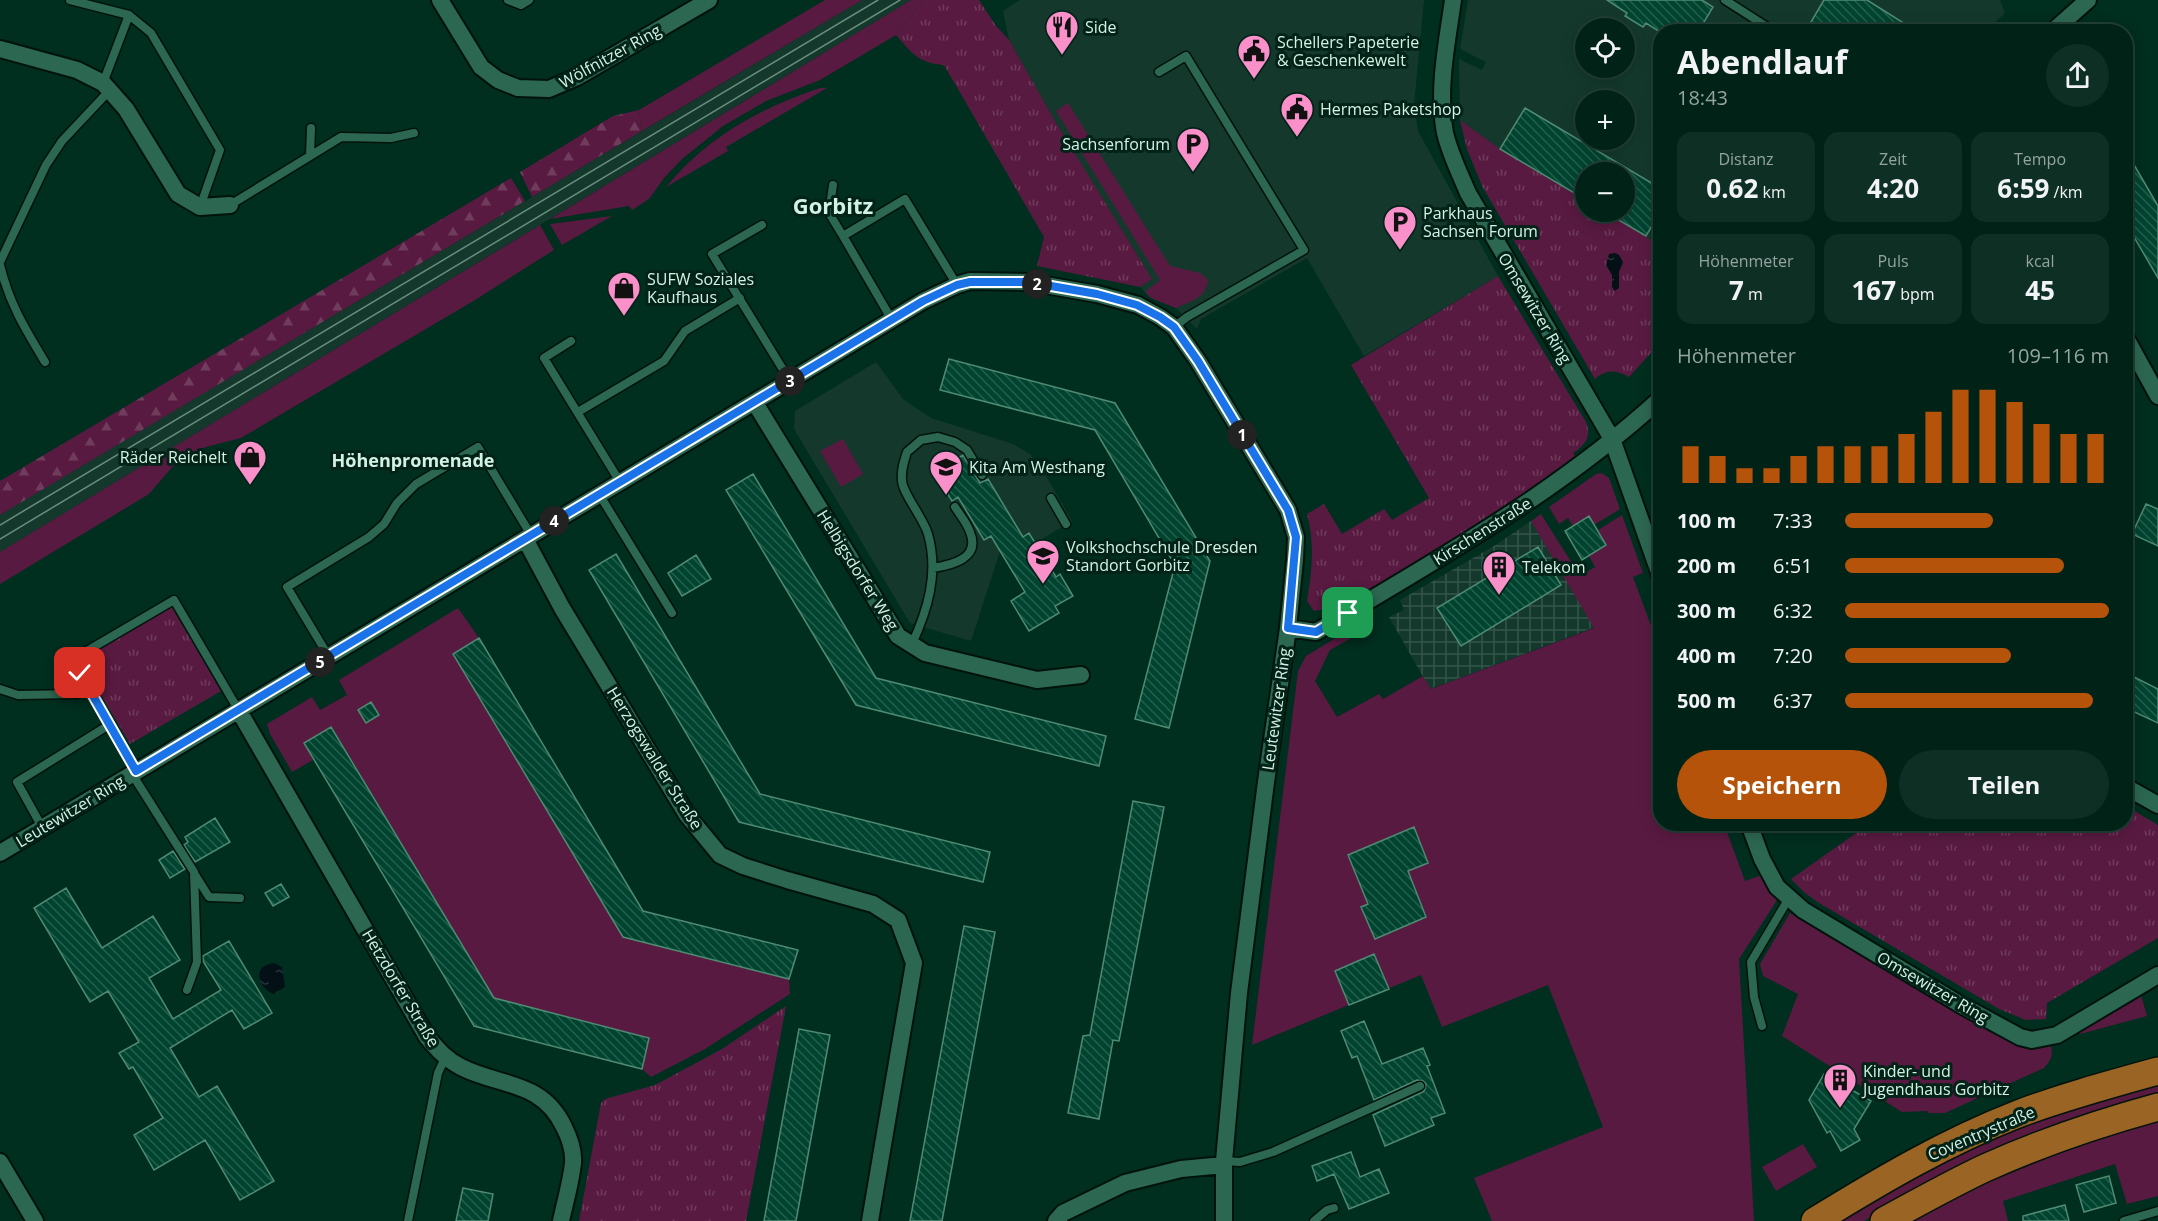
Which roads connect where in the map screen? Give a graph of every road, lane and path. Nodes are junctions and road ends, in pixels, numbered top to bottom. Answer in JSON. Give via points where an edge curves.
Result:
{"nodes":[{"id":1,"x":70,"y":0,"type":"edge"},
{"id":2,"x":440,"y":0,"type":"edge"},
{"id":3,"x":508,"y":0,"type":"edge"},
{"id":4,"x":529,"y":0,"type":"edge"},
{"id":5,"x":709,"y":0,"type":"edge"},
{"id":6,"x":1453,"y":0,"type":"edge"},
{"id":7,"x":1725,"y":0,"type":"edge"},
{"id":8,"x":2088,"y":0,"type":"edge"},
{"id":9,"x":129,"y":15,"type":"junction"},
{"id":10,"x":1762,"y":24,"type":"edge"},
{"id":11,"x":2061,"y":24,"type":"edge"},
{"id":12,"x":0,"y":49,"type":"edge"},
{"id":13,"x":1159,"y":72,"type":"dead end"},
{"id":14,"x":107,"y":86,"type":"junction"},
{"id":15,"x":311,"y":128,"type":"dead end"},
{"id":16,"x":414,"y":133,"type":"dead end"},
{"id":17,"x":310,"y":156,"type":"junction"},
{"id":18,"x":833,"y":185,"type":"dead end"},
{"id":19,"x":230,"y":205,"type":"joint"},
{"id":20,"x":200,"y":207,"type":"junction"},
{"id":21,"x":762,"y":225,"type":"dead end"},
{"id":22,"x":843,"y":236,"type":"junction"},
{"id":23,"x":0,"y":264,"type":"edge"},
{"id":24,"x":957,"y":285,"type":"junction"},
{"id":25,"x":740,"y":298,"type":"junction"},
{"id":26,"x":892,"y":320,"type":"junction"},
{"id":27,"x":1174,"y":327,"type":"junction"},
{"id":28,"x":571,"y":341,"type":"dead end"},
{"id":29,"x":2133,"y":351,"type":"edge"},
{"id":30,"x":45,"y":362,"type":"dead end"},
{"id":31,"x":790,"y":381,"type":"junction"},
{"id":32,"x":2158,"y":396,"type":"edge"},
{"id":33,"x":754,"y":403,"type":"junction"},
{"id":34,"x":1653,"y":405,"type":"edge"},
{"id":35,"x":578,"y":411,"type":"junction"},
{"id":36,"x":1612,"y":439,"type":"junction"},
{"id":37,"x":982,"y":475,"type":"dead end"},
{"id":38,"x":620,"y":482,"type":"junction"},
{"id":39,"x":599,"y":494,"type":"junction"},
{"id":40,"x":1051,"y":498,"type":"dead end"},
{"id":41,"x":955,"y":507,"type":"dead end"},
{"id":42,"x":1066,"y":524,"type":"dead end"},
{"id":43,"x":528,"y":537,"type":"junction"},
{"id":44,"x":1653,"y":555,"type":"edge"},
{"id":45,"x":933,"y":568,"type":"junction"},
{"id":46,"x":672,"y":613,"type":"dead end"},
{"id":47,"x":1288,"y":628,"type":"junction"},
{"id":48,"x":911,"y":646,"type":"junction"},
{"id":49,"x":329,"y":657,"type":"junction"},
{"id":50,"x":1081,"y":675,"type":"dead end"},
{"id":51,"x":88,"y":688,"type":"junction"},
{"id":52,"x":0,"y":689,"type":"edge"},
{"id":53,"x":239,"y":711,"type":"junction"},
{"id":54,"x":109,"y":725,"type":"junction"},
{"id":55,"x":134,"y":773,"type":"junction"},
{"id":56,"x":2133,"y":791,"type":"edge"},
{"id":57,"x":2158,"y":805,"type":"edge"},
{"id":58,"x":42,"y":827,"type":"junction"},
{"id":59,"x":1752,"y":831,"type":"edge"},
{"id":60,"x":0,"y":853,"type":"edge"},
{"id":61,"x":194,"y":872,"type":"junction"},
{"id":62,"x":1789,"y":897,"type":"junction"},
{"id":63,"x":240,"y":898,"type":"dead end"},
{"id":64,"x":2158,"y":975,"type":"edge"},
{"id":65,"x":186,"y":990,"type":"dead end"},
{"id":66,"x":1762,"y":1026,"type":"dead end"},
{"id":67,"x":445,"y":1058,"type":"junction"},
{"id":68,"x":2158,"y":1071,"type":"edge"},
{"id":69,"x":1420,"y":1086,"type":"dead end"},
{"id":70,"x":2158,"y":1107,"type":"edge"},
{"id":71,"x":0,"y":1162,"type":"edge"},
{"id":72,"x":1224,"y":1163,"type":"junction"},
{"id":73,"x":1334,"y":1208,"type":"dead end"},
{"id":74,"x":2158,"y":1211,"type":"edge"},
{"id":75,"x":35,"y":1221,"type":"edge"},
{"id":76,"x":408,"y":1221,"type":"edge"},
{"id":77,"x":561,"y":1221,"type":"edge"},
{"id":78,"x":870,"y":1221,"type":"edge"},
{"id":79,"x":1056,"y":1221,"type":"edge"},
{"id":80,"x":1224,"y":1221,"type":"edge"},
{"id":81,"x":1314,"y":1221,"type":"edge"},
{"id":82,"x":1815,"y":1221,"type":"edge"},
{"id":83,"x":1884,"y":1221,"type":"edge"},
{"id":84,"x":2124,"y":1221,"type":"edge"}],
"edges":[{"from":1,"to":9,"type":"lane"},
{"from":2,"to":5,"type":"street","name":"Wölfnitzer Ring","via":[[482,67],[498,80],[518,88],[549,89],[578,77]]},
{"from":3,"to":4,"type":"lane","via":[[521,5]]},
{"from":6,"to":36,"type":"street","name":"Omsewitzer Ring","via":[[1442,99],[1445,133],[1454,160],[1468,193]]},
{"from":7,"to":10,"type":"lane"},
{"from":8,"to":11,"type":"street"},
{"from":9,"to":14,"type":"lane"},
{"from":9,"to":20,"type":"lane","via":[[151,33],[220,150]]},
{"from":12,"to":14,"type":"street","via":[[77,70]]},
{"from":13,"to":27,"type":"lane","via":[[1186,56],[1304,249]]},
{"from":14,"to":20,"type":"street","via":[[126,109],[178,194]]},
{"from":14,"to":23,"type":"lane","via":[[46,165]]},
{"from":15,"to":17,"type":"lane"},
{"from":16,"to":17,"type":"lane","via":[[391,138],[341,137]]},
{"from":17,"to":19,"type":"lane"},
{"from":18,"to":22,"type":"lane","via":[[829,213]]},
{"from":19,"to":20,"type":"street"},
{"from":21,"to":25,"type":"lane","via":[[712,254]]},
{"from":22,"to":24,"type":"lane","via":[[905,199]]},
{"from":22,"to":26,"type":"lane"},
{"from":23,"to":30,"type":"lane","via":[[17,317]]},
{"from":24,"to":26,"type":"street","name":"Leutewitzer Ring"},
{"from":24,"to":27,"type":"street","name":"Leutewitzer Ring","via":[[1028,282],[1097,294],[1137,305]]},
{"from":25,"to":31,"type":"lane"},
{"from":25,"to":35,"type":"lane","via":[[685,331],[664,361]]},
{"from":26,"to":31,"type":"street","name":"Leutewitzer Ring"},
{"from":27,"to":47,"type":"street","name":"Leutewitzer Ring","via":[[1288,510],[1296,537]]},
{"from":28,"to":35,"type":"lane","via":[[544,358]]},
{"from":29,"to":32,"type":"street"},
{"from":31,"to":33,"type":"street","name":"Leutewitzer Ring"},
{"from":33,"to":38,"type":"street","name":"Leutewitzer Ring"},
{"from":33,"to":48,"type":"street","name":"Helbigsdorfer Weg","via":[[898,636]]},
{"from":34,"to":36,"type":"street","name":"Kirschenstraße"},
{"from":35,"to":38,"type":"lane"},
{"from":36,"to":44,"type":"street","name":"Omsewitzer Ring"},
{"from":36,"to":47,"type":"street","name":"Kirschenstraße","via":[[1537,497],[1316,632]]},
{"from":37,"to":45,"type":"lane","via":[[967,450],[955,442],[938,437],[921,440],[907,452],[902,482],[927,532]]},
{"from":38,"to":39,"type":"street","name":"Leutewitzer Ring"},
{"from":39,"to":43,"type":"street","name":"Leutewitzer Ring"},
{"from":39,"to":46,"type":"lane"},
{"from":40,"to":42,"type":"lane"},
{"from":41,"to":45,"type":"lane","via":[[971,532],[972,544],[967,556],[955,564]]},
{"from":43,"to":49,"type":"street","name":"Leutewitzer Ring"},
{"from":43,"to":49,"type":"lane","via":[[478,447],[416,484],[397,503],[384,525],[369,537],[287,587]]},
{"from":43,"to":78,"type":"street","name":"Herzogswalder Straße","via":[[562,608],[687,815],[720,855],[743,866],[873,904],[898,920],[914,963]]},
{"from":45,"to":48,"type":"lane","via":[[930,595]]},
{"from":47,"to":72,"type":"street","name":"Leutewitzer Ring","via":[[1240,983]]},
{"from":48,"to":50,"type":"street","name":"Helbigsdorfer Weg","via":[[925,653],[1037,680]]},
{"from":49,"to":53,"type":"street","name":"Leutewitzer Ring"},
{"from":51,"to":52,"type":"lane","via":[[78,694],[18,695]]},
{"from":51,"to":53,"type":"lane","via":[[80,673],[80,655],[174,600]]},
{"from":51,"to":54,"type":"lane"},
{"from":53,"to":55,"type":"street","name":"Leutewitzer Ring"},
{"from":53,"to":67,"type":"street","name":"Hetzdorfer Straße","via":[[427,1037]]},
{"from":54,"to":55,"type":"lane"},
{"from":54,"to":58,"type":"lane","via":[[17,782]]},
{"from":55,"to":58,"type":"street","name":"Leutewitzer Ring"},
{"from":55,"to":61,"type":"lane"},
{"from":56,"to":57,"type":"street"},
{"from":58,"to":60,"type":"street","name":"Leutewitzer Ring"},
{"from":59,"to":62,"type":"street","name":"Omsewitzer Ring","via":[[1777,887]]},
{"from":61,"to":63,"type":"lane","via":[[209,897]]},
{"from":61,"to":65,"type":"lane","via":[[197,962]]},
{"from":62,"to":64,"type":"street","name":"Omsewitzer Ring","via":[[1803,910],[1961,1005],[2032,1040],[2064,1032]]},
{"from":62,"to":66,"type":"lane","via":[[1751,962]]},
{"from":67,"to":76,"type":"lane","via":[[438,1073]]},
{"from":67,"to":77,"type":"street","name":"Hetzdorfer Straße","via":[[524,1088],[558,1114],[574,1161]]},
{"from":68,"to":82,"type":"main road","name":"Coventrystraße","via":[[2019,1114],[1968,1136]]},
{"from":69,"to":72,"type":"lane","via":[[1273,1152]]},
{"from":70,"to":83,"type":"main road","name":"Coventrystraße","via":[[2030,1149],[1974,1173]]},
{"from":71,"to":75,"type":"street"},
{"from":72,"to":79,"type":"street","via":[[1125,1183],[1063,1213]]},
{"from":72,"to":80,"type":"street","name":"Leutewitzer Ring"},
{"from":73,"to":81,"type":"lane"},
{"from":74,"to":84,"type":"lane"}]}
